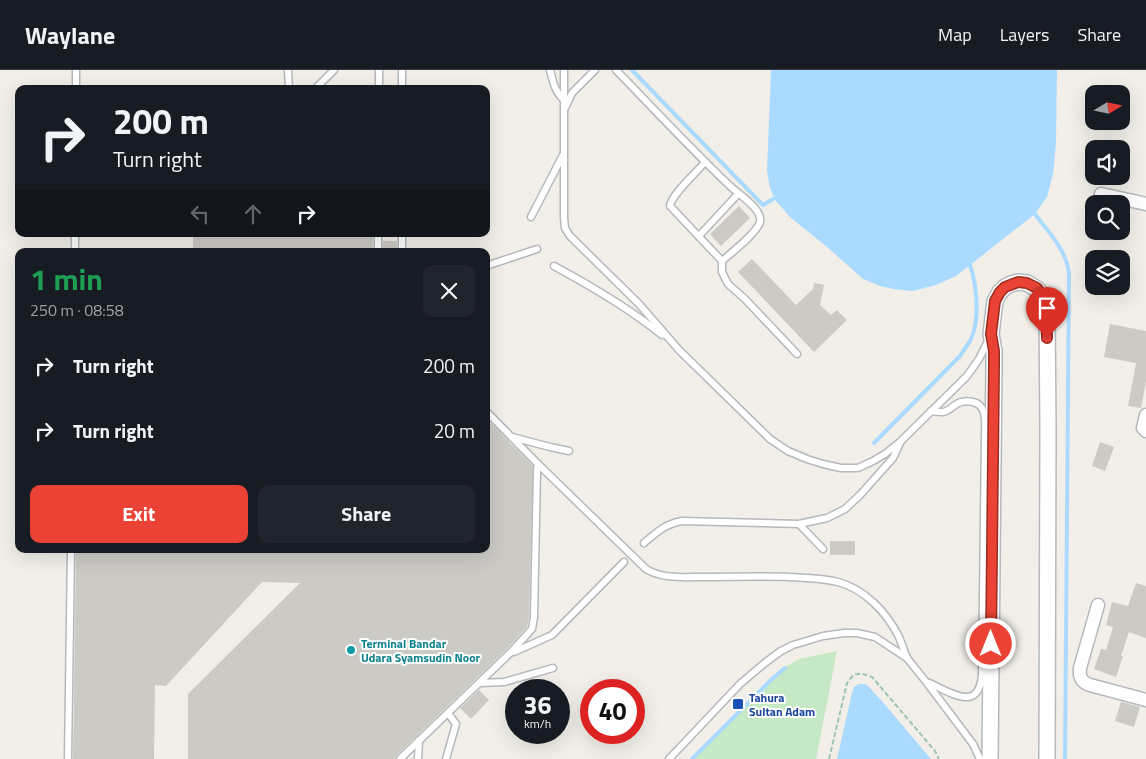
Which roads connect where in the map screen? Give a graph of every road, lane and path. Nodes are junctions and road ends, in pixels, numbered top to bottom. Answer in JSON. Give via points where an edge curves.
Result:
{"nodes":[{"id":1,"x":76,"y":70,"type":"edge"},
{"id":2,"x":288,"y":70,"type":"edge"},
{"id":3,"x":334,"y":70,"type":"edge"},
{"id":4,"x":379,"y":70,"type":"edge"},
{"id":5,"x":402,"y":70,"type":"edge"},
{"id":6,"x":550,"y":70,"type":"edge"},
{"id":7,"x":564,"y":70,"type":"edge"},
{"id":8,"x":595,"y":70,"type":"edge"},
{"id":9,"x":616,"y":70,"type":"edge"},
{"id":10,"x":76,"y":85,"type":"edge"},
{"id":11,"x":290,"y":85,"type":"edge"},
{"id":12,"x":320,"y":85,"type":"edge"},
{"id":13,"x":379,"y":85,"type":"edge"},
{"id":14,"x":402,"y":85,"type":"edge"},
{"id":15,"x":564,"y":100,"type":"junction"},
{"id":16,"x":564,"y":109,"type":"junction"},
{"id":17,"x":565,"y":152,"type":"junction"},
{"id":18,"x":705,"y":162,"type":"junction"},
{"id":19,"x":738,"y":194,"type":"junction"},
{"id":20,"x":1101,"y":194,"type":"dead end"},
{"id":21,"x":1146,"y":204,"type":"edge"},
{"id":22,"x":531,"y":218,"type":"dead end"},
{"id":23,"x":699,"y":236,"type":"junction"},
{"id":24,"x":537,"y":249,"type":"dead end"},
{"id":25,"x":722,"y":260,"type":"junction"},
{"id":26,"x":490,"y":265,"type":"edge"},
{"id":27,"x":554,"y":266,"type":"dead end"},
{"id":28,"x":991,"y":334,"type":"junction"},
{"id":29,"x":679,"y":350,"type":"junction"},
{"id":30,"x":797,"y":354,"type":"dead end"},
{"id":31,"x":931,"y":411,"type":"junction"},
{"id":32,"x":490,"y":415,"type":"edge"},
{"id":33,"x":1146,"y":415,"type":"edge"},
{"id":34,"x":1146,"y":431,"type":"edge"},
{"id":35,"x":511,"y":436,"type":"junction"},
{"id":36,"x":900,"y":442,"type":"junction"},
{"id":37,"x":569,"y":451,"type":"dead end"},
{"id":38,"x":538,"y":464,"type":"junction"},
{"id":39,"x":799,"y":524,"type":"junction"},
{"id":40,"x":644,"y":544,"type":"dead end"},
{"id":41,"x":822,"y":549,"type":"dead end"},
{"id":42,"x":71,"y":553,"type":"edge"},
{"id":43,"x":624,"y":562,"type":"dead end"},
{"id":44,"x":1098,"y":605,"type":"dead end"},
{"id":45,"x":510,"y":653,"type":"junction"},
{"id":46,"x":907,"y":658,"type":"junction"},
{"id":47,"x":554,"y":668,"type":"dead end"},
{"id":48,"x":927,"y":682,"type":"junction"},
{"id":49,"x":480,"y":683,"type":"junction"},
{"id":50,"x":1146,"y":700,"type":"edge"},
{"id":51,"x":448,"y":713,"type":"junction"},
{"id":52,"x":419,"y":740,"type":"junction"},
{"id":53,"x":68,"y":759,"type":"edge"},
{"id":54,"x":400,"y":759,"type":"edge"},
{"id":55,"x":418,"y":759,"type":"edge"},
{"id":56,"x":446,"y":759,"type":"edge"},
{"id":57,"x":669,"y":759,"type":"edge"},
{"id":58,"x":829,"y":759,"type":"edge"},
{"id":59,"x":939,"y":759,"type":"edge"},
{"id":60,"x":980,"y":759,"type":"edge"},
{"id":61,"x":990,"y":759,"type":"edge"},
{"id":62,"x":1047,"y":759,"type":"edge"}],
"edges":[{"from":1,"to":10,"type":"lane"},
{"from":2,"to":11,"type":"lane"},
{"from":3,"to":12,"type":"lane"},
{"from":4,"to":13,"type":"lane"},
{"from":5,"to":14,"type":"lane"},
{"from":6,"to":15,"type":"lane","via":[[558,95]]},
{"from":7,"to":15,"type":"lane"},
{"from":8,"to":16,"type":"lane","via":[[572,92]]},
{"from":9,"to":18,"type":"lane"},
{"from":15,"to":16,"type":"lane"},
{"from":16,"to":17,"type":"lane"},
{"from":17,"to":22,"type":"lane"},
{"from":17,"to":29,"type":"lane","via":[[565,228]]},
{"from":18,"to":19,"type":"lane"},
{"from":18,"to":23,"type":"lane","via":[[670,201],[670,206]]},
{"from":19,"to":23,"type":"lane"},
{"from":19,"to":25,"type":"lane","via":[[755,208],[760,221],[757,229]]},
{"from":20,"to":21,"type":"street"},
{"from":23,"to":25,"type":"lane"},
{"from":24,"to":26,"type":"lane"},
{"from":25,"to":30,"type":"lane","via":[[722,272],[728,284]]},
{"from":27,"to":29,"type":"lane","via":[[642,318]]},
{"from":28,"to":31,"type":"lane","via":[[967,376]]},
{"from":28,"to":61,"type":"street","via":[[994,366]]},
{"from":28,"to":62,"type":"street","via":[[995,301],[1000,292],[1018,282],[1037,288],[1046,304],[1047,314]]},
{"from":29,"to":36,"type":"lane","via":[[770,439],[788,452],[842,468],[858,468]]},
{"from":31,"to":36,"type":"lane"},
{"from":31,"to":48,"type":"lane","via":[[945,412],[959,402],[976,402],[985,418],[982,676],[979,691],[965,698]]},
{"from":32,"to":35,"type":"lane"},
{"from":33,"to":34,"type":"street"},
{"from":35,"to":37,"type":"lane"},
{"from":35,"to":38,"type":"lane"},
{"from":36,"to":39,"type":"lane","via":[[894,458],[845,509],[827,518]]},
{"from":38,"to":45,"type":"lane","via":[[533,623],[532,629]]},
{"from":38,"to":46,"type":"lane","via":[[654,574],[818,578],[840,583],[869,599],[881,610],[900,638]]},
{"from":39,"to":40,"type":"lane","via":[[682,521],[663,527]]},
{"from":39,"to":41,"type":"lane"},
{"from":42,"to":53,"type":"lane"},
{"from":43,"to":45,"type":"lane","via":[[552,635]]},
{"from":44,"to":50,"type":"street","via":[[1080,668],[1081,678],[1090,685]]},
{"from":45,"to":49,"type":"lane"},
{"from":46,"to":48,"type":"lane"},
{"from":46,"to":57,"type":"lane","via":[[875,637],[857,633],[844,632],[793,645],[746,679]]},
{"from":47,"to":49,"type":"lane","via":[[504,682]]},
{"from":48,"to":60,"type":"lane","via":[[974,744]]},
{"from":49,"to":51,"type":"lane"},
{"from":51,"to":52,"type":"lane"},
{"from":51,"to":56,"type":"lane","via":[[456,724]]},
{"from":52,"to":54,"type":"lane"},
{"from":52,"to":55,"type":"lane"},
{"from":58,"to":59,"type":"path","via":[[847,683],[858,673],[872,677]]}]}
